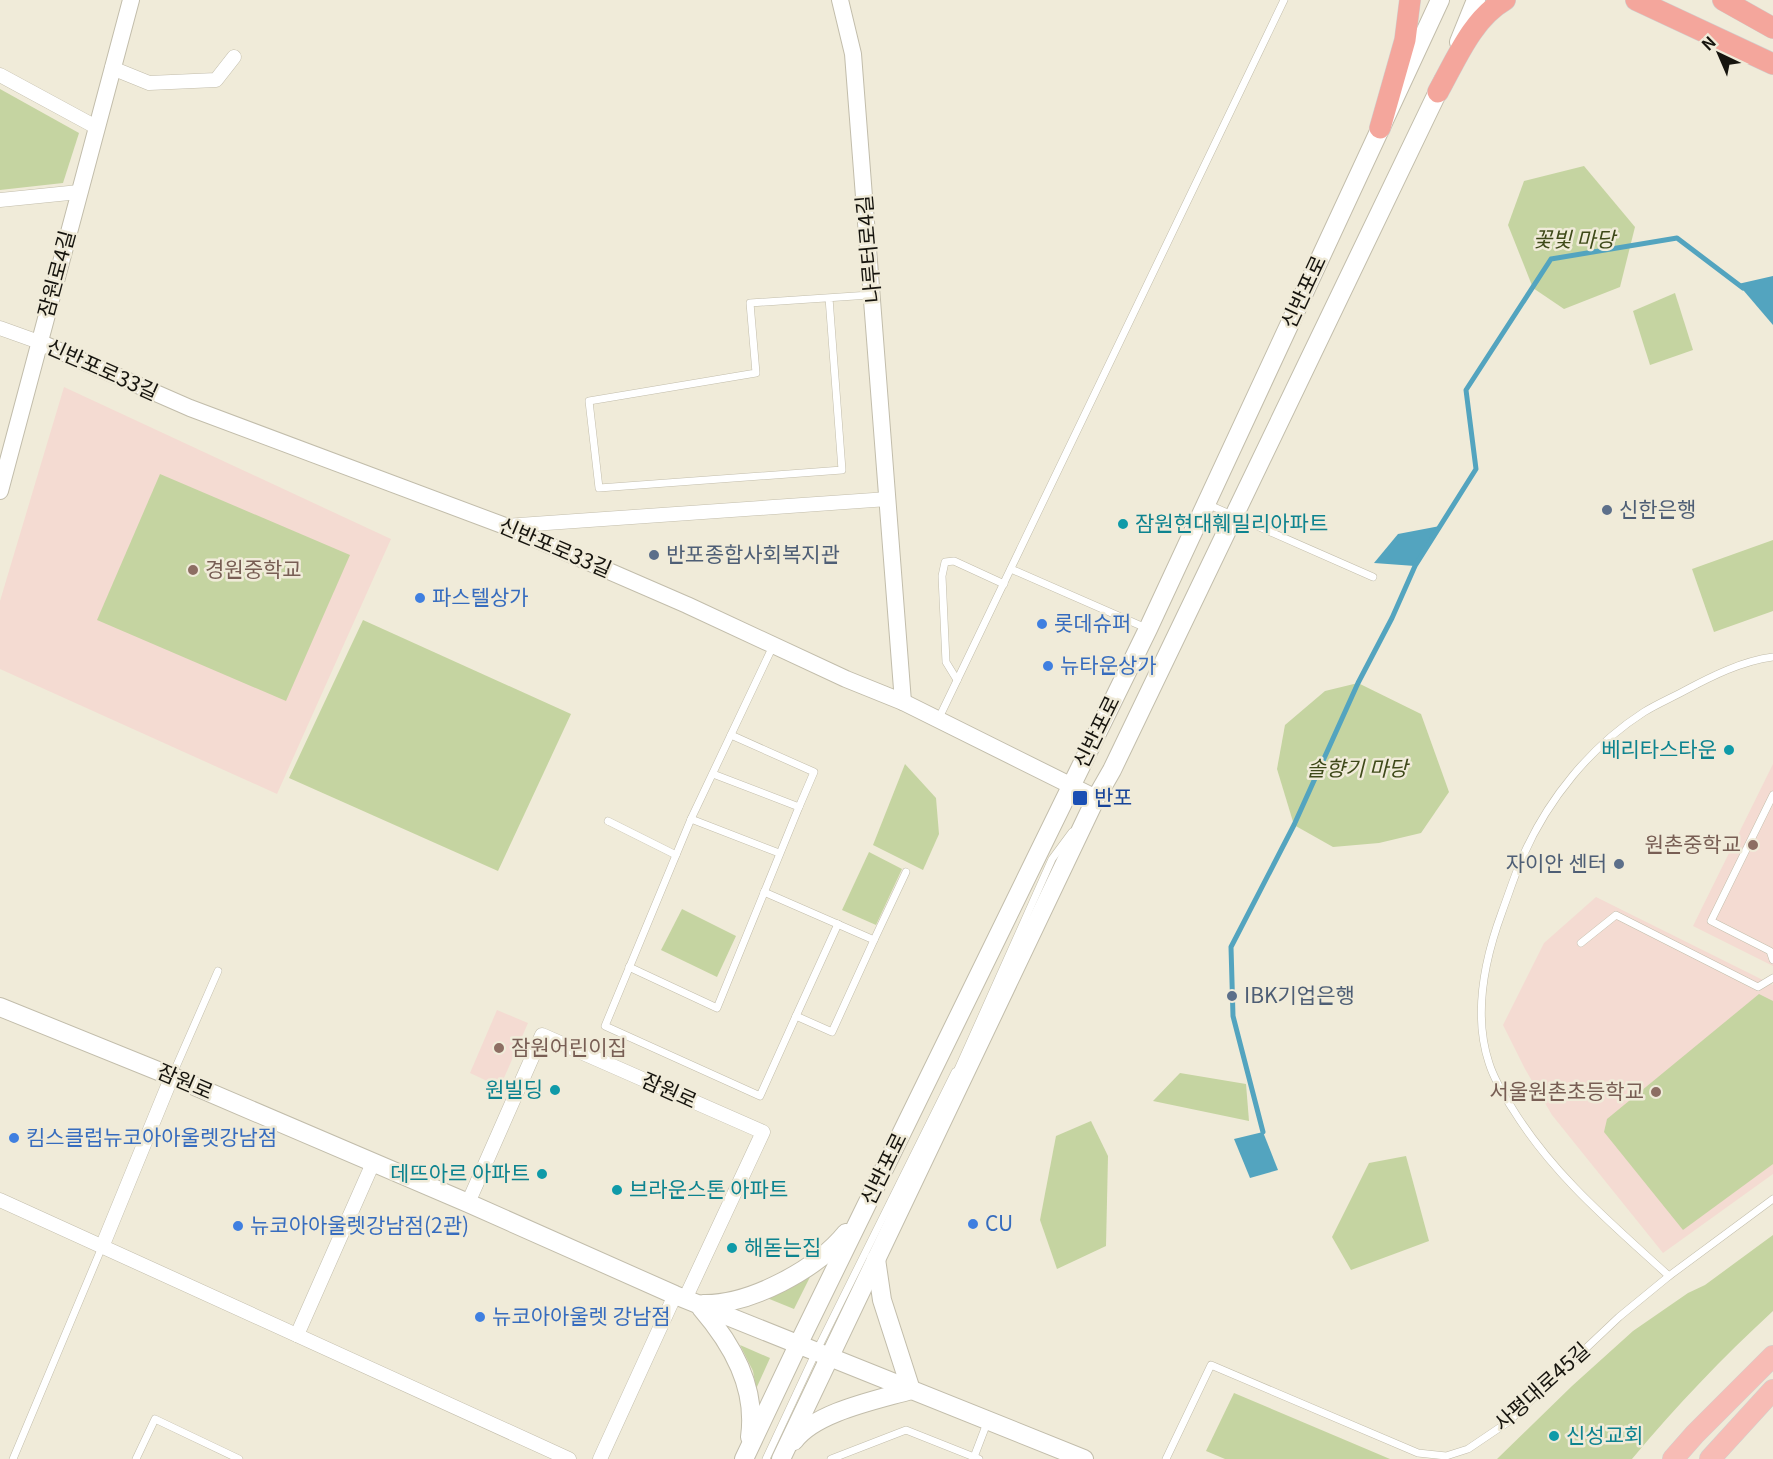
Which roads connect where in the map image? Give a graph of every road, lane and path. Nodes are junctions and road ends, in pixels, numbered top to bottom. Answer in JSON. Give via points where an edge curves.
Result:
{"nodes":[{"id":1,"x":131,"y":0,"type":"edge"},
{"id":2,"x":840,"y":0,"type":"edge"},
{"id":3,"x":1284,"y":0,"type":"edge"},
{"id":4,"x":1410,"y":0,"type":"edge"},
{"id":5,"x":1440,"y":0,"type":"edge"},
{"id":6,"x":1476,"y":0,"type":"edge"},
{"id":7,"x":1505,"y":0,"type":"edge"},
{"id":8,"x":1636,"y":0,"type":"edge"},
{"id":9,"x":1723,"y":0,"type":"edge"},
{"id":10,"x":1773,"y":28,"type":"edge"},
{"id":11,"x":234,"y":57,"type":"dead end"},
{"id":12,"x":1773,"y":64,"type":"edge"},
{"id":13,"x":112,"y":68,"type":"junction"},
{"id":14,"x":0,"y":75,"type":"edge"},
{"id":15,"x":1438,"y":92,"type":"junction"},
{"id":16,"x":96,"y":127,"type":"junction"},
{"id":17,"x":1380,"y":128,"type":"junction"},
{"id":18,"x":79,"y":192,"type":"junction"},
{"id":19,"x":0,"y":200,"type":"edge"},
{"id":20,"x":872,"y":295,"type":"junction"},
{"id":21,"x":829,"y":298,"type":"junction"},
{"id":22,"x":0,"y":328,"type":"edge"},
{"id":23,"x":39,"y":342,"type":"junction"},
{"id":24,"x":0,"y":491,"type":"edge"},
{"id":25,"x":888,"y":499,"type":"junction"},
{"id":26,"x":1206,"y":503,"type":"junction"},
{"id":27,"x":1235,"y":515,"type":"junction"},
{"id":28,"x":505,"y":526,"type":"junction"},
{"id":29,"x":1011,"y":569,"type":"junction"},
{"id":30,"x":1373,"y":577,"type":"dead end"},
{"id":31,"x":1004,"y":584,"type":"junction"},
{"id":32,"x":1148,"y":628,"type":"junction"},
{"id":33,"x":773,"y":646,"type":"junction"},
{"id":34,"x":1773,"y":657,"type":"edge"},
{"id":35,"x":957,"y":680,"type":"junction"},
{"id":36,"x":903,"y":702,"type":"junction"},
{"id":37,"x":938,"y":720,"type":"junction"},
{"id":38,"x":731,"y":735,"type":"junction"},
{"id":39,"x":713,"y":774,"type":"junction"},
{"id":40,"x":1071,"y":786,"type":"junction"},
{"id":41,"x":1773,"y":795,"type":"edge"},
{"id":42,"x":1096,"y":798,"type":"junction"},
{"id":43,"x":799,"y":807,"type":"junction"},
{"id":44,"x":691,"y":819,"type":"junction"},
{"id":45,"x":608,"y":821,"type":"dead end"},
{"id":46,"x":779,"y":853,"type":"junction"},
{"id":47,"x":676,"y":855,"type":"junction"},
{"id":48,"x":906,"y":872,"type":"dead end"},
{"id":49,"x":764,"y":892,"type":"junction"},
{"id":50,"x":838,"y":924,"type":"junction"},
{"id":51,"x":874,"y":940,"type":"junction"},
{"id":52,"x":1581,"y":944,"type":"dead end"},
{"id":53,"x":1773,"y":960,"type":"edge"},
{"id":54,"x":629,"y":967,"type":"junction"},
{"id":55,"x":218,"y":971,"type":"dead end"},
{"id":56,"x":1773,"y":978,"type":"edge"},
{"id":57,"x":0,"y":1007,"type":"edge"},
{"id":58,"x":796,"y":1016,"type":"junction"},
{"id":59,"x":955,"y":1072,"type":"junction"},
{"id":60,"x":172,"y":1076,"type":"junction"},
{"id":61,"x":946,"y":1113,"type":"junction"},
{"id":62,"x":373,"y":1163,"type":"junction"},
{"id":63,"x":1773,"y":1199,"type":"edge"},
{"id":64,"x":0,"y":1200,"type":"edge"},
{"id":65,"x":468,"y":1203,"type":"junction"},
{"id":66,"x":860,"y":1217,"type":"junction"},
{"id":67,"x":102,"y":1247,"type":"junction"},
{"id":68,"x":876,"y":1258,"type":"junction"},
{"id":69,"x":1669,"y":1276,"type":"junction"},
{"id":70,"x":686,"y":1299,"type":"junction"},
{"id":71,"x":297,"y":1335,"type":"junction"},
{"id":72,"x":798,"y":1345,"type":"junction"},
{"id":73,"x":822,"y":1355,"type":"junction"},
{"id":74,"x":1773,"y":1356,"type":"edge"},
{"id":75,"x":911,"y":1390,"type":"junction"},
{"id":76,"x":1773,"y":1390,"type":"edge"},
{"id":77,"x":988,"y":1420,"type":"junction"},
{"id":78,"x":746,"y":1455,"type":"edge"},
{"id":79,"x":976,"y":1458,"type":"edge"},
{"id":80,"x":13,"y":1459,"type":"edge"},
{"id":81,"x":136,"y":1459,"type":"edge"},
{"id":82,"x":239,"y":1459,"type":"edge"},
{"id":83,"x":569,"y":1459,"type":"edge"},
{"id":84,"x":600,"y":1459,"type":"edge"},
{"id":85,"x":766,"y":1459,"type":"edge"},
{"id":86,"x":782,"y":1459,"type":"edge"},
{"id":87,"x":831,"y":1459,"type":"edge"},
{"id":88,"x":1084,"y":1459,"type":"edge"},
{"id":89,"x":1166,"y":1459,"type":"edge"},
{"id":90,"x":1673,"y":1459,"type":"edge"},
{"id":91,"x":1710,"y":1459,"type":"edge"}],
"edges":[{"from":1,"to":13,"type":"street","name":"잠원로4길"},
{"from":2,"to":20,"type":"street","name":"나루터로4길","via":[[853,54]]},
{"from":3,"to":29,"type":"lane"},
{"from":4,"to":17,"type":"highway","via":[[1405,40]]},
{"from":5,"to":17,"type":"main road","name":"신반포로"},
{"from":6,"to":15,"type":"main road","name":"신반포로"},
{"from":7,"to":15,"type":"highway","via":[[1476,26]]},
{"from":8,"to":12,"type":"highway"},
{"from":9,"to":10,"type":"highway"},
{"from":11,"to":13,"type":"street","via":[[216,80],[149,83]]},
{"from":13,"to":16,"type":"street","name":"잠원로4길"},
{"from":14,"to":16,"type":"street"},
{"from":15,"to":27,"type":"main road","name":"신반포로"},
{"from":16,"to":18,"type":"street","name":"잠원로4길"},
{"from":17,"to":26,"type":"main road","name":"신반포로"},
{"from":18,"to":19,"type":"street"},
{"from":18,"to":23,"type":"street","name":"잠원로4길"},
{"from":20,"to":21,"type":"lane"},
{"from":20,"to":25,"type":"street","name":"나루터로4길"},
{"from":21,"to":21,"type":"lane","via":[[750,303],[756,373],[589,401],[599,488],[842,470]]},
{"from":22,"to":23,"type":"street","name":"신반포로33길"},
{"from":23,"to":24,"type":"street","name":"잠원로4길"},
{"from":23,"to":28,"type":"street","name":"신반포로33길","via":[[190,408]]},
{"from":25,"to":28,"type":"street"},
{"from":25,"to":36,"type":"street","name":"나루터로4길"},
{"from":26,"to":27,"type":"lane"},
{"from":26,"to":32,"type":"main road","name":"신반포로"},
{"from":26,"to":40,"type":"lane","via":[[1187,556],[1090,757]]},
{"from":27,"to":30,"type":"lane"},
{"from":27,"to":42,"type":"main road","name":"신반포로"},
{"from":28,"to":33,"type":"street","name":"신반포로33길"},
{"from":29,"to":31,"type":"lane"},
{"from":29,"to":32,"type":"lane"},
{"from":31,"to":35,"type":"lane"},
{"from":31,"to":35,"type":"lane","via":[[954,561],[945,562],[942,576],[946,662]]},
{"from":32,"to":40,"type":"main road","name":"신반포로"},
{"from":33,"to":36,"type":"street","name":"신반포로33길"},
{"from":33,"to":38,"type":"lane"},
{"from":34,"to":69,"type":"lane","via":[[1715,674],[1643,712],[1598,748],[1559,792],[1522,857],[1498,924],[1481,999],[1489,1063],[1528,1134],[1581,1196]]},
{"from":35,"to":37,"type":"lane"},
{"from":36,"to":37,"type":"street","name":"신반포로33길"},
{"from":37,"to":40,"type":"street","name":"신반포로33길"},
{"from":38,"to":39,"type":"lane"},
{"from":38,"to":43,"type":"lane","via":[[814,772]]},
{"from":39,"to":43,"type":"lane"},
{"from":39,"to":44,"type":"lane"},
{"from":40,"to":42,"type":"street","name":"신반포로33길"},
{"from":40,"to":66,"type":"main road","name":"신반포로"},
{"from":41,"to":53,"type":"lane","via":[[1711,921],[1770,951]]},
{"from":42,"to":59,"type":"lane","via":[[1052,859]]},
{"from":42,"to":61,"type":"main road","name":"신반포로"},
{"from":43,"to":46,"type":"lane"},
{"from":44,"to":46,"type":"lane"},
{"from":44,"to":47,"type":"lane"},
{"from":45,"to":47,"type":"lane"},
{"from":46,"to":49,"type":"lane"},
{"from":47,"to":54,"type":"lane"},
{"from":48,"to":51,"type":"lane"},
{"from":49,"to":50,"type":"lane"},
{"from":49,"to":54,"type":"lane","via":[[717,1008]]},
{"from":50,"to":51,"type":"lane"},
{"from":50,"to":58,"type":"lane"},
{"from":51,"to":58,"type":"lane","via":[[832,1032]]},
{"from":52,"to":56,"type":"lane","via":[[1616,915],[1758,987]]},
{"from":54,"to":58,"type":"lane","via":[[605,1026],[760,1096]]},
{"from":55,"to":60,"type":"lane"},
{"from":57,"to":60,"type":"main road","name":"잠원로"},
{"from":59,"to":61,"type":"lane"},
{"from":59,"to":73,"type":"lane"},
{"from":60,"to":62,"type":"main road","name":"잠원로"},
{"from":60,"to":67,"type":"street"},
{"from":61,"to":68,"type":"main road","name":"신반포로"},
{"from":62,"to":65,"type":"main road","name":"잠원로"},
{"from":62,"to":71,"type":"street"},
{"from":63,"to":69,"type":"lane","name":"사평대로45길"},
{"from":64,"to":67,"type":"street"},
{"from":65,"to":70,"type":"main road","name":"잠원로"},
{"from":65,"to":70,"type":"street","name":"잠원로","via":[[542,1035],[752,1127],[762,1132]]},
{"from":66,"to":70,"type":"main road","via":[[831,1250],[796,1275],[740,1299],[712,1304]]},
{"from":66,"to":72,"type":"main road","name":"신반포로"},
{"from":67,"to":71,"type":"street"},
{"from":67,"to":80,"type":"lane"},
{"from":68,"to":73,"type":"main road","name":"신반포로"},
{"from":68,"to":75,"type":"main road","via":[[882,1300]]},
{"from":69,"to":89,"type":"lane","name":"사평대로45길","via":[[1619,1317],[1508,1422],[1468,1449],[1446,1456],[1418,1453],[1211,1365]]},
{"from":70,"to":72,"type":"main road","name":"잠원로"},
{"from":70,"to":78,"type":"main road","via":[[726,1339],[746,1383],[752,1414]]},
{"from":70,"to":84,"type":"street","name":"잠원로"},
{"from":71,"to":83,"type":"street"},
{"from":72,"to":73,"type":"main road","name":"잠원로"},
{"from":72,"to":78,"type":"main road","name":"신반포로"},
{"from":73,"to":75,"type":"main road","name":"잠원로"},
{"from":73,"to":85,"type":"lane"},
{"from":73,"to":86,"type":"main road","name":"신반포로"},
{"from":74,"to":90,"type":"main road"},
{"from":75,"to":77,"type":"main road","name":"잠원로"},
{"from":75,"to":86,"type":"main road","via":[[814,1422],[796,1438]]},
{"from":76,"to":91,"type":"main road"},
{"from":77,"to":79,"type":"lane"},
{"from":77,"to":88,"type":"main road","name":"잠원로"},
{"from":79,"to":87,"type":"lane","via":[[906,1430]]},
{"from":81,"to":82,"type":"lane","via":[[155,1419]]}]}
